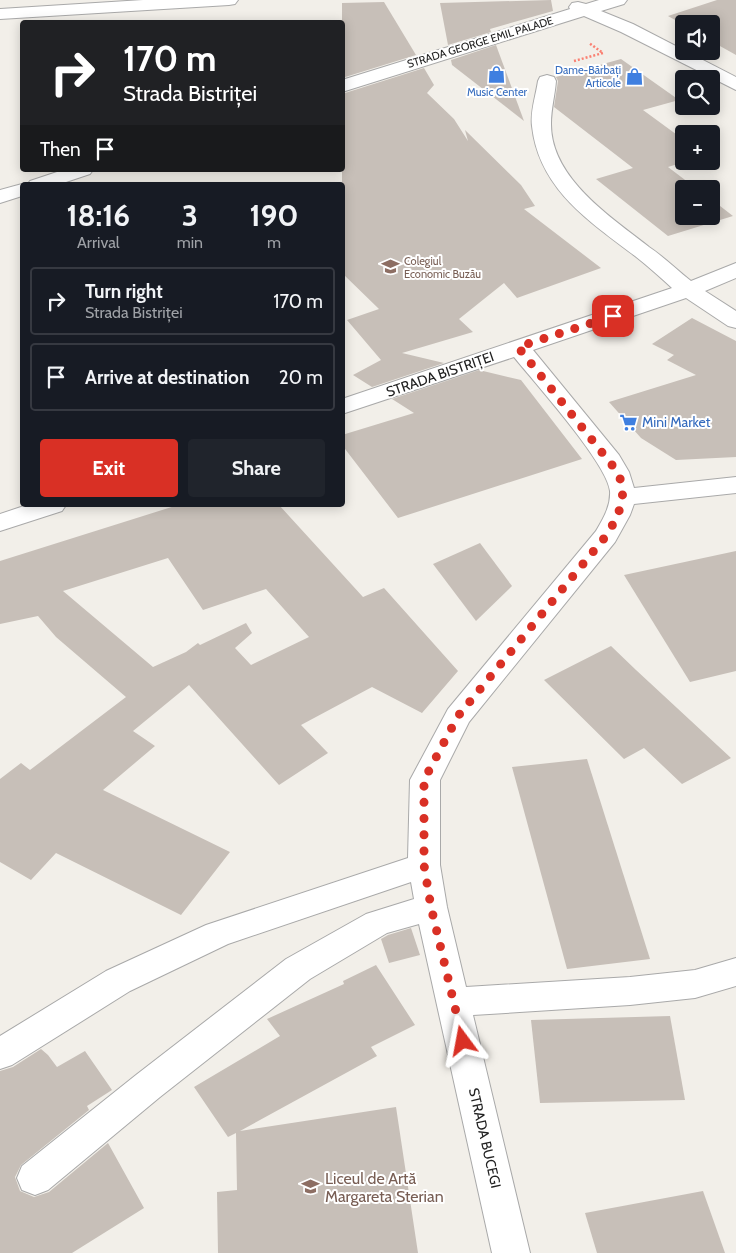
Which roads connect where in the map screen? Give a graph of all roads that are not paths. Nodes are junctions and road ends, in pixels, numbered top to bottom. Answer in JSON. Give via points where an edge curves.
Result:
{"nodes":[{"id":1,"x":229,"y":0,"type":"edge"},
{"id":2,"x":556,"y":0,"type":"edge"},
{"id":3,"x":618,"y":0,"type":"edge"},
{"id":4,"x":587,"y":9,"type":"junction"},
{"id":5,"x":0,"y":14,"type":"edge"},
{"id":6,"x":548,"y":81,"type":"dead end"},
{"id":7,"x":736,"y":84,"type":"edge"},
{"id":8,"x":345,"y":85,"type":"edge"},
{"id":9,"x":78,"y":172,"type":"edge"},
{"id":10,"x":46,"y":182,"type":"edge"},
{"id":11,"x":20,"y":191,"type":"edge"},
{"id":12,"x":0,"y":197,"type":"edge"},
{"id":13,"x":736,"y":270,"type":"edge"},
{"id":14,"x":688,"y":290,"type":"junction"},
{"id":15,"x":736,"y":321,"type":"edge"},
{"id":16,"x":518,"y":347,"type":"junction"},
{"id":17,"x":345,"y":406,"type":"edge"},
{"id":18,"x":736,"y":485,"type":"edge"},
{"id":19,"x":623,"y":497,"type":"junction"},
{"id":20,"x":47,"y":507,"type":"edge"},
{"id":21,"x":0,"y":523,"type":"edge"},
{"id":22,"x":424,"y":865,"type":"junction"},
{"id":23,"x":431,"y":907,"type":"junction"},
{"id":24,"x":736,"y":972,"type":"edge"},
{"id":25,"x":454,"y":1002,"type":"junction"},
{"id":26,"x":0,"y":1054,"type":"edge"},
{"id":27,"x":35,"y":1178,"type":"dead end"},
{"id":28,"x":511,"y":1253,"type":"edge"}],
"edges":[{"from":1,"to":5,"type":"street"},
{"from":2,"to":4,"type":"street"},
{"from":3,"to":4,"type":"street","name":"STRADA GEORGE EMIL PALADE"},
{"from":4,"to":7,"type":"street"},
{"from":4,"to":8,"type":"street","name":"STRADA GEORGE EMIL PALADE"},
{"from":6,"to":14,"type":"street","via":[[541,124],[546,149],[561,182],[600,221]]},
{"from":9,"to":10,"type":"street"},
{"from":11,"to":12,"type":"street"},
{"from":13,"to":14,"type":"street","name":"STRADA BISTRIȚEI"},
{"from":14,"to":15,"type":"street"},
{"from":14,"to":16,"type":"street","name":"STRADA BISTRIȚEI"},
{"from":16,"to":17,"type":"street","name":"STRADA BISTRIȚEI"},
{"from":16,"to":19,"type":"street","via":[[610,461],[622,480]]},
{"from":18,"to":19,"type":"street"},
{"from":19,"to":22,"type":"street","name":"STRADA BUCEGI","via":[[619,514],[606,536],[458,716],[424,780]]},
{"from":20,"to":21,"type":"street"},
{"from":22,"to":23,"type":"street","name":"STRADA BUCEGI"},
{"from":22,"to":26,"type":"street","via":[[217,934],[118,981]]},
{"from":23,"to":25,"type":"street","name":"STRADA BUCEGI"},
{"from":23,"to":27,"type":"street","via":[[377,923],[298,969]]},
{"from":24,"to":25,"type":"street","via":[[695,984],[649,989]]},
{"from":25,"to":28,"type":"street","name":"STRADA BUCEGI"}]}
